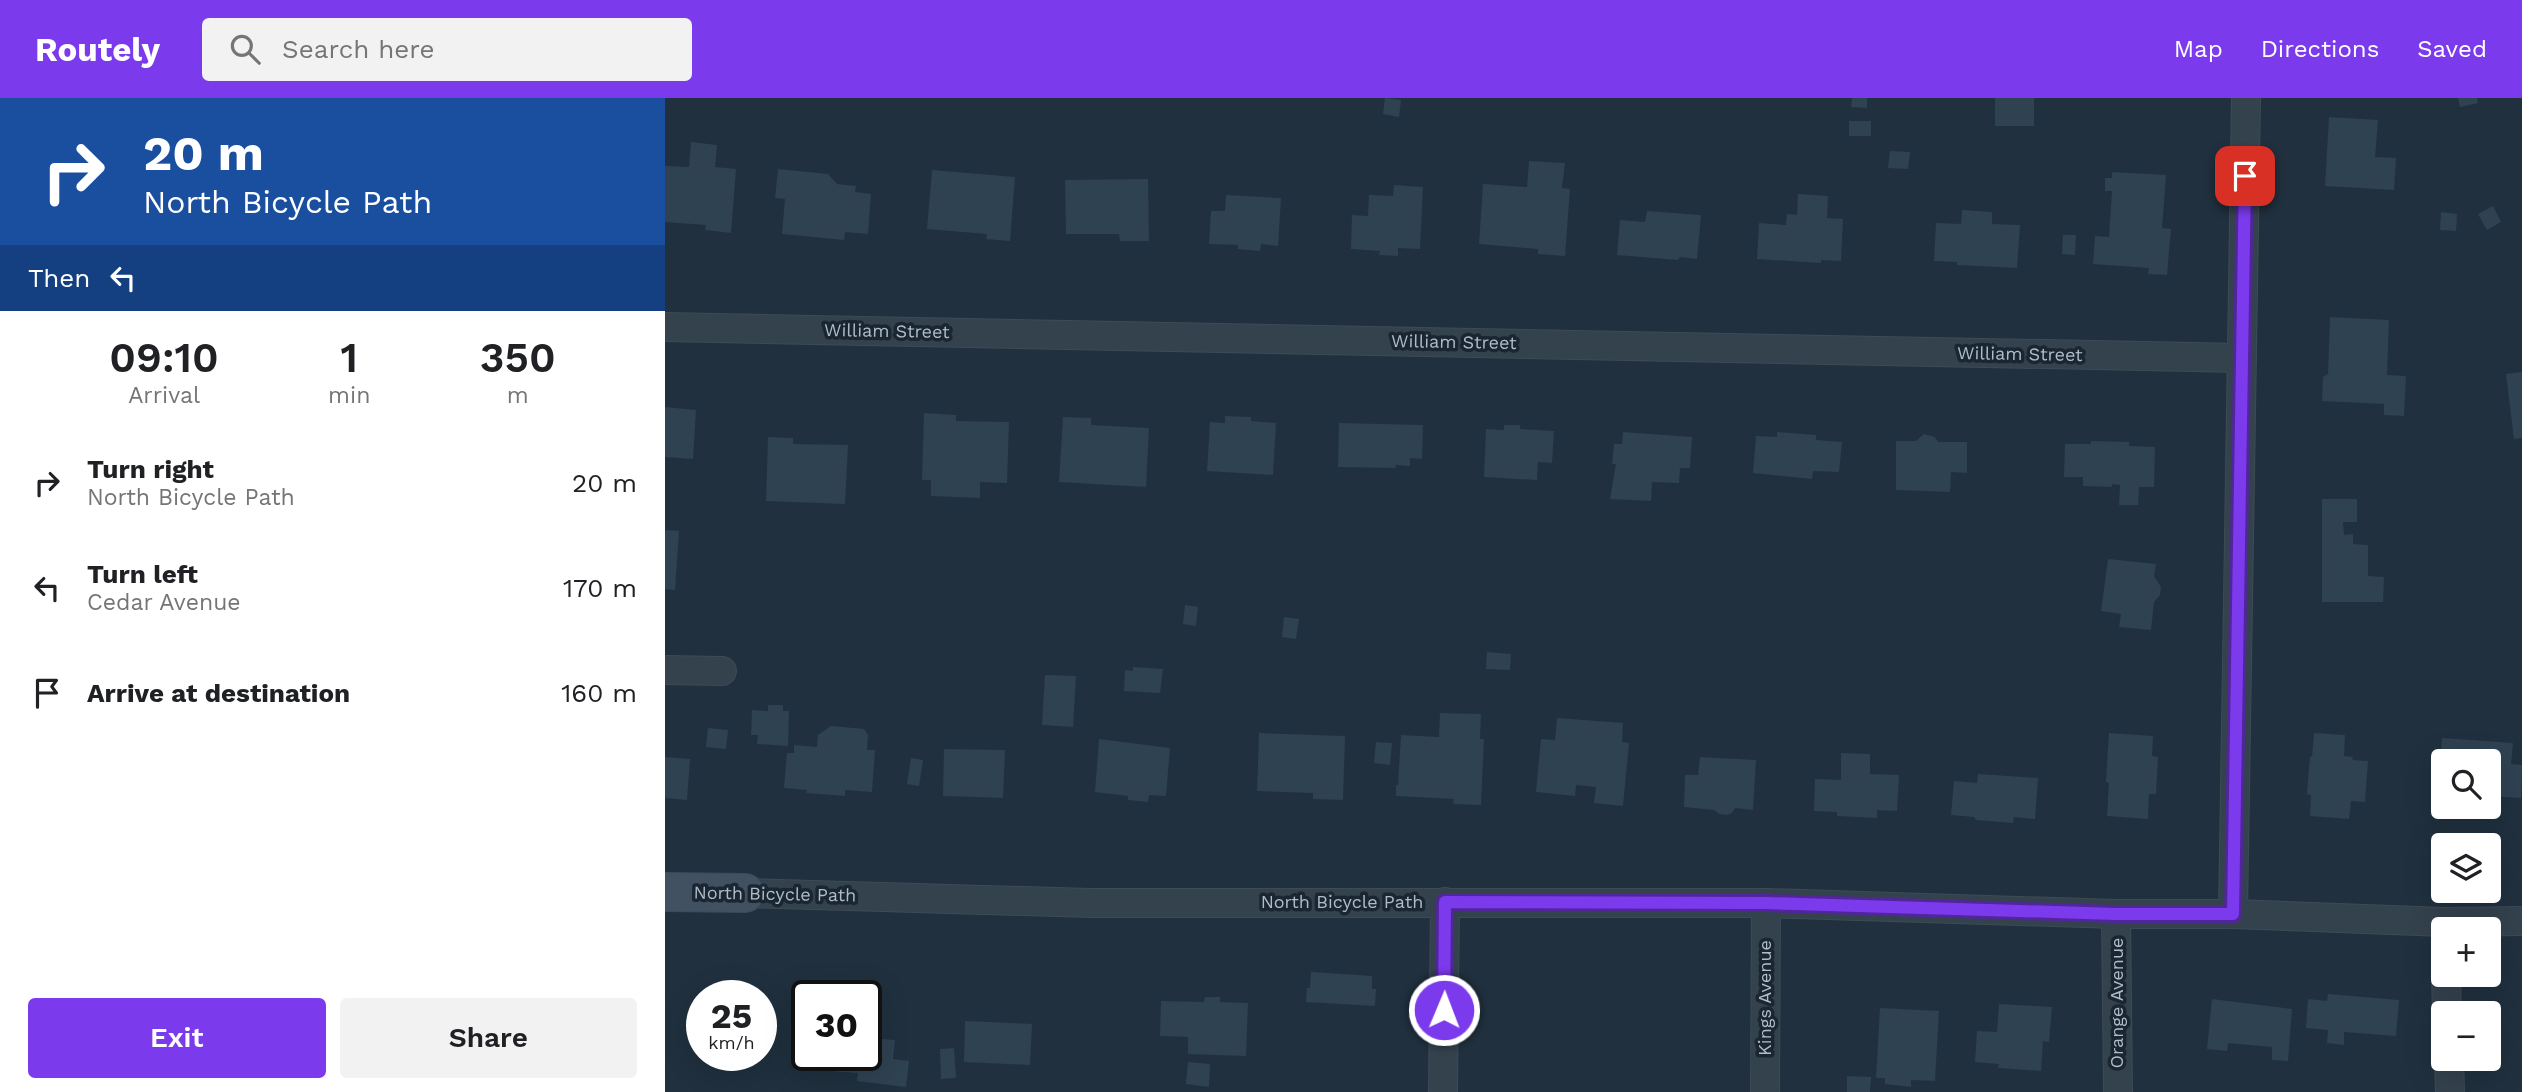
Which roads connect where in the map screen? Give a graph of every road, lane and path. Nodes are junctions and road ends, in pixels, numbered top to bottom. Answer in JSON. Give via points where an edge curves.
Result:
{"nodes":[{"id":1,"x":2246,"y":98,"type":"edge"},
{"id":2,"x":665,"y":327,"type":"edge"},
{"id":3,"x":2242,"y":358,"type":"junction"},
{"id":4,"x":665,"y":670,"type":"edge"},
{"id":5,"x":722,"y":671,"type":"dead end"},
{"id":6,"x":665,"y":892,"type":"edge"},
{"id":7,"x":745,"y":893,"type":"joint"},
{"id":8,"x":1445,"y":902,"type":"junction"},
{"id":9,"x":1766,"y":903,"type":"junction"},
{"id":10,"x":2116,"y":914,"type":"junction"},
{"id":11,"x":2233,"y":914,"type":"junction"},
{"id":12,"x":2522,"y":921,"type":"edge"},
{"id":13,"x":2501,"y":922,"type":"edge"},
{"id":14,"x":2431,"y":925,"type":"edge"},
{"id":15,"x":2449,"y":1071,"type":"edge"},
{"id":16,"x":1443,"y":1092,"type":"edge"},
{"id":17,"x":1765,"y":1092,"type":"edge"},
{"id":18,"x":2118,"y":1092,"type":"edge"},
{"id":19,"x":2450,"y":1092,"type":"edge"}],
"edges":[{"from":1,"to":3,"type":"street"},
{"from":2,"to":3,"type":"street","name":"William Street"},
{"from":3,"to":11,"type":"street"},
{"from":4,"to":5,"type":"street"},
{"from":6,"to":7,"type":"street","name":"North Bicycle Path"},
{"from":7,"to":8,"type":"street","name":"North Bicycle Path","via":[[1090,902]]},
{"from":8,"to":9,"type":"street","name":"North Bicycle Path"},
{"from":8,"to":16,"type":"street"},
{"from":9,"to":10,"type":"street","name":"North Bicycle Path"},
{"from":9,"to":17,"type":"street","name":"Kings Avenue"},
{"from":10,"to":11,"type":"street","name":"North Bicycle Path"},
{"from":10,"to":18,"type":"street","name":"Orange Avenue"},
{"from":11,"to":14,"type":"street","name":"North Bicycle Path"},
{"from":12,"to":13,"type":"street","name":"North Bicycle Path"},
{"from":15,"to":19,"type":"street"}]}
